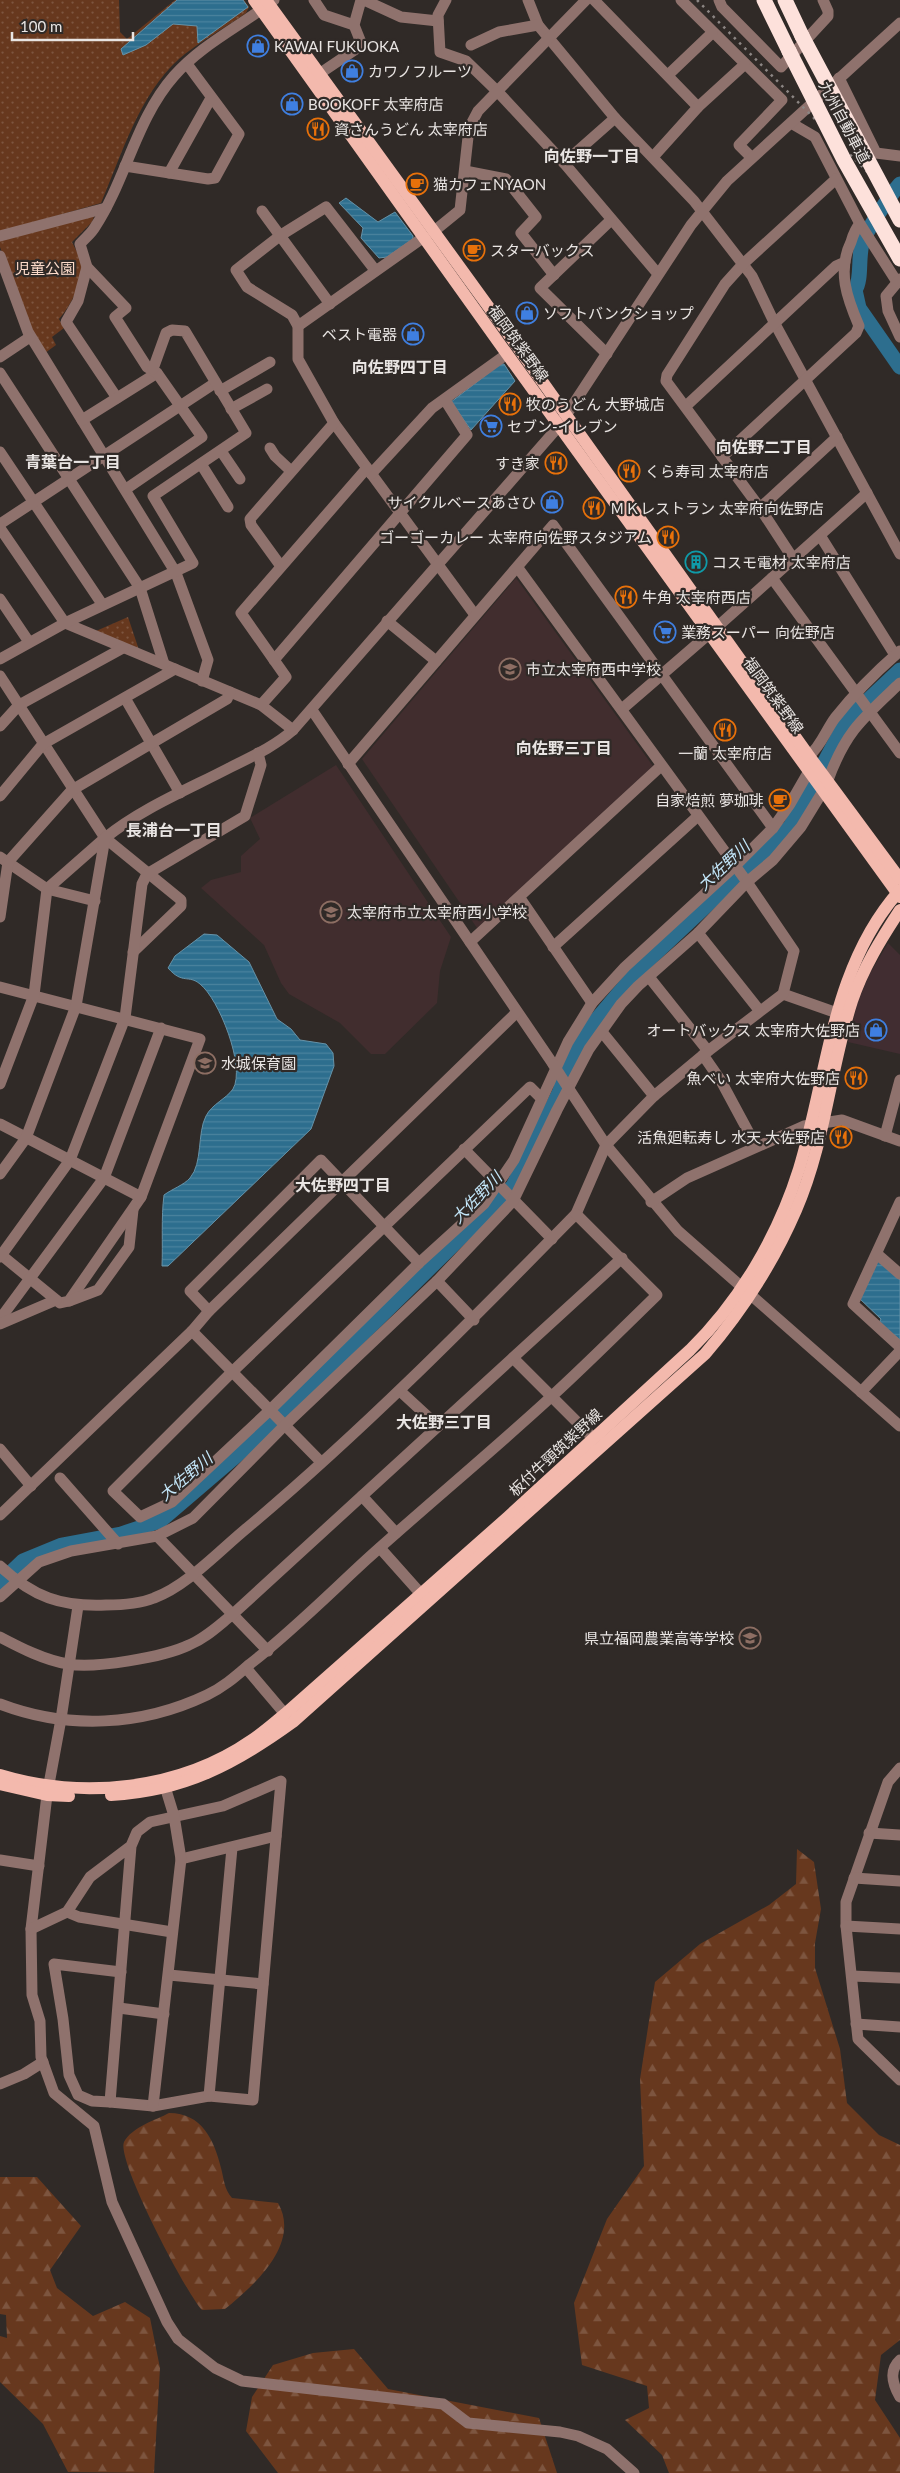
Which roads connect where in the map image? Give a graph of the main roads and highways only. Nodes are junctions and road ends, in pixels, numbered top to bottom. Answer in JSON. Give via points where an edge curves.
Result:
{"nodes":[{"id":1,"x":764,"y":0,"type":"edge"},
{"id":2,"x":785,"y":0,"type":"edge"},
{"id":3,"x":265,"y":2,"type":"edge"},
{"id":4,"x":900,"y":220,"type":"edge"},
{"id":5,"x":428,"y":235,"type":"junction"},
{"id":6,"x":900,"y":258,"type":"edge"},
{"id":7,"x":714,"y":630,"type":"junction"},
{"id":8,"x":825,"y":786,"type":"junction"},
{"id":9,"x":900,"y":879,"type":"edge"},
{"id":10,"x":899,"y":893,"type":"edge"},
{"id":11,"x":900,"y":910,"type":"edge"},
{"id":12,"x":817,"y":1123,"type":"junction"},
{"id":13,"x":747,"y":1291,"type":"junction"},
{"id":14,"x":0,"y":1774,"type":"edge"},
{"id":15,"x":0,"y":1784,"type":"edge"},
{"id":16,"x":165,"y":1784,"type":"junction"},
{"id":17,"x":48,"y":1790,"type":"junction"}],
"edges":[{"from":1,"to":6,"type":"highway","name":"九州自動車道","bridge":true,"via":[[844,160]]},
{"from":2,"to":4,"type":"highway","name":"九州自動車道","bridge":true,"via":[[808,34]]},
{"from":3,"to":5,"type":"main road","name":"福岡筑紫野線"},
{"from":3,"to":5,"type":"main road","name":"福岡筑紫野線","via":[[319,74]]},
{"from":5,"to":7,"type":"main road","name":"福岡筑紫野線","via":[[566,415]]},
{"from":5,"to":7,"type":"main road","name":"福岡筑紫野線","via":[[506,354]]},
{"from":7,"to":8,"type":"main road","name":"福岡筑紫野線"},
{"from":8,"to":9,"type":"main road","name":"福岡筑紫野線"},
{"from":8,"to":10,"type":"main road","name":"福岡筑紫野線"},
{"from":10,"to":12,"type":"main road","name":"板付牛頸筑紫野線","via":[[871,931],[852,967],[837,1013]]},
{"from":11,"to":12,"type":"main road","name":"板付牛頸筑紫野線","via":[[864,968]]},
{"from":12,"to":13,"type":"main road","name":"板付牛頸筑紫野線"},
{"from":13,"to":16,"type":"main road","name":"板付牛頸筑紫野線","via":[[712,1328],[508,1517],[285,1714],[251,1740]]},
{"from":13,"to":16,"type":"main road","name":"板付牛頸筑紫野線","via":[[705,1354],[293,1722],[260,1746],[221,1767]]},
{"from":14,"to":17,"type":"main road","name":"板付牛頸筑紫野線"},
{"from":15,"to":17,"type":"main road","name":"板付牛頸筑紫野線"},
{"from":16,"to":17,"type":"main road","name":"板付牛頸筑紫野線"}]}
